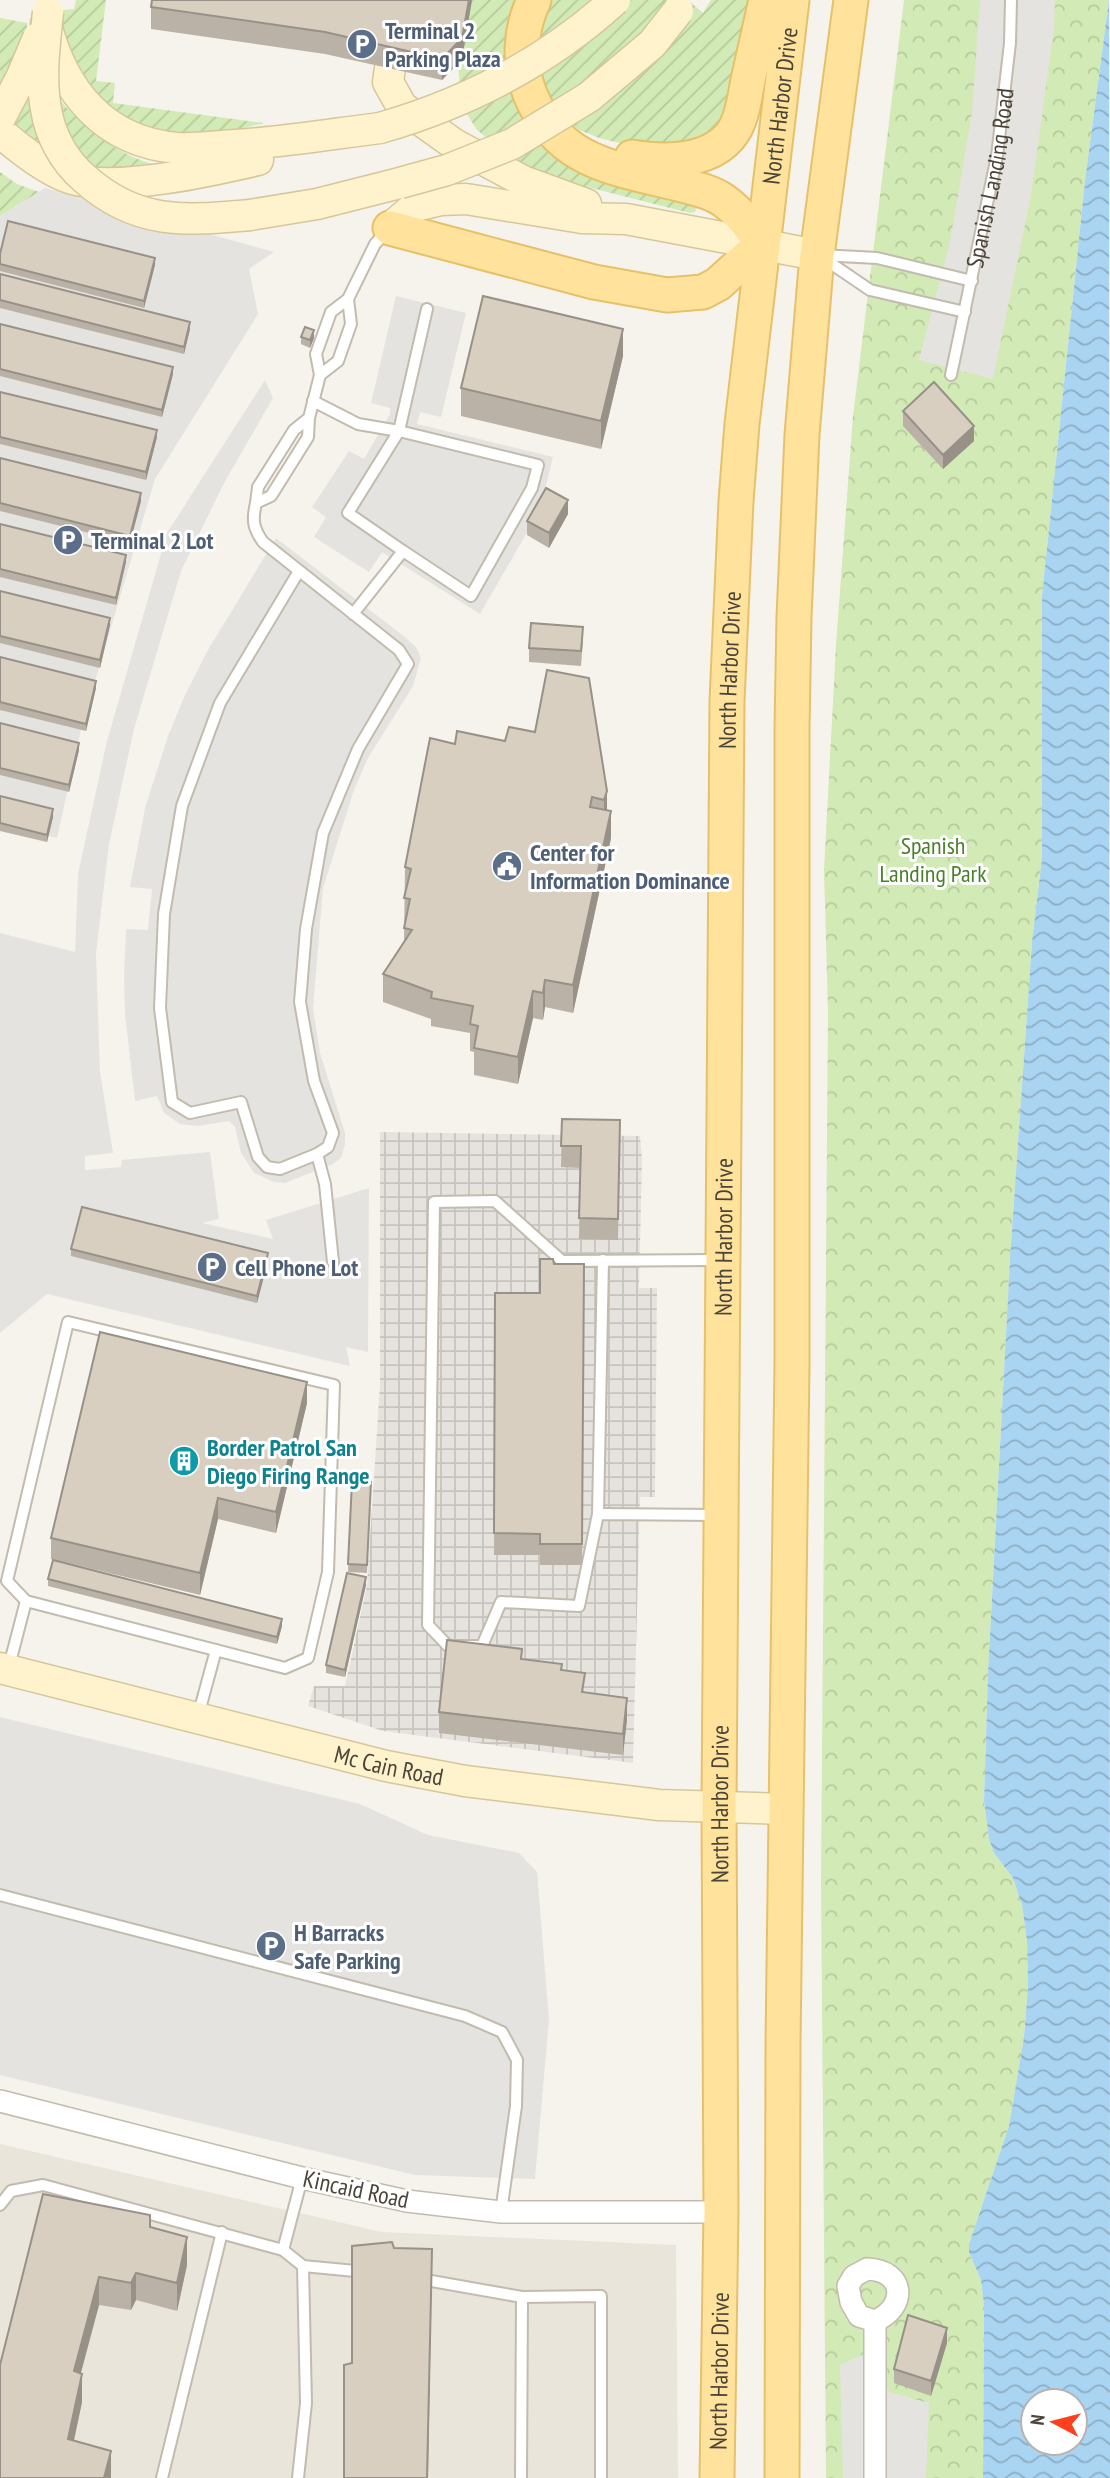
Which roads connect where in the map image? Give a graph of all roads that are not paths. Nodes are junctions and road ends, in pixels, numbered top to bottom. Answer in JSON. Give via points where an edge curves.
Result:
{"nodes":[{"id":1,"x":534,"y":0,"type":"edge"},
{"id":2,"x":615,"y":0,"type":"edge"},
{"id":3,"x":766,"y":0,"type":"edge"},
{"id":4,"x":792,"y":0,"type":"edge"},
{"id":5,"x":851,"y":0,"type":"edge"},
{"id":6,"x":1011,"y":0,"type":"edge"},
{"id":7,"x":47,"y":4,"type":"edge"},
{"id":8,"x":682,"y":6,"type":"edge"},
{"id":9,"x":390,"y":68,"type":"edge"},
{"id":10,"x":0,"y":118,"type":"edge"},
{"id":11,"x":0,"y":132,"type":"edge"},
{"id":12,"x":558,"y":135,"type":"junction"},
{"id":13,"x":253,"y":153,"type":"junction"},
{"id":14,"x":626,"y":219,"type":"junction"},
{"id":15,"x":390,"y":228,"type":"junction"},
{"id":16,"x":762,"y":244,"type":"junction"},
{"id":17,"x":817,"y":255,"type":"junction"},
{"id":18,"x":972,"y":281,"type":"junction"},
{"id":19,"x":348,"y":299,"type":"junction"},
{"id":20,"x":427,"y":309,"type":"dead end"},
{"id":21,"x":965,"y":312,"type":"junction"},
{"id":22,"x":951,"y":374,"type":"dead end"},
{"id":23,"x":320,"y":375,"type":"junction"},
{"id":24,"x":313,"y":401,"type":"junction"},
{"id":25,"x":399,"y":431,"type":"junction"},
{"id":26,"x":403,"y":551,"type":"junction"},
{"id":27,"x":299,"y":571,"type":"junction"},
{"id":28,"x":353,"y":614,"type":"junction"},
{"id":29,"x":317,"y":1154,"type":"junction"},
{"id":30,"x":603,"y":1260,"type":"junction"},
{"id":31,"x":723,"y":1260,"type":"junction"},
{"id":32,"x":333,"y":1262,"type":"dead end"},
{"id":33,"x":598,"y":1514,"type":"junction"},
{"id":34,"x":722,"y":1515,"type":"junction"},
{"id":35,"x":26,"y":1601,"type":"junction"},
{"id":36,"x":216,"y":1650,"type":"junction"},
{"id":37,"x":4,"y":1670,"type":"edge"},
{"id":38,"x":198,"y":1718,"type":"junction"},
{"id":39,"x":719,"y":1807,"type":"junction"},
{"id":40,"x":786,"y":1808,"type":"junction"},
{"id":41,"x":0,"y":1895,"type":"edge"},
{"id":42,"x":0,"y":2101,"type":"edge"},
{"id":43,"x":302,"y":2178,"type":"junction"},
{"id":44,"x":0,"y":2205,"type":"edge"},
{"id":45,"x":501,"y":2212,"type":"junction"},
{"id":46,"x":721,"y":2212,"type":"junction"},
{"id":47,"x":222,"y":2232,"type":"junction"},
{"id":48,"x":283,"y":2250,"type":"junction"},
{"id":49,"x":303,"y":2266,"type":"junction"},
{"id":50,"x":381,"y":2274,"type":"edge"},
{"id":51,"x":407,"y":2277,"type":"edge"},
{"id":52,"x":522,"y":2297,"type":"junction"},
{"id":53,"x":875,"y":2321,"type":"dead end"},
{"id":54,"x":162,"y":2478,"type":"edge"},
{"id":55,"x":298,"y":2478,"type":"edge"},
{"id":56,"x":521,"y":2478,"type":"edge"},
{"id":57,"x":601,"y":2478,"type":"edge"},
{"id":58,"x":717,"y":2478,"type":"edge"},
{"id":59,"x":782,"y":2478,"type":"edge"},
{"id":60,"x":875,"y":2478,"type":"edge"}],
"edges":[{"from":1,"to":12,"type":"main road","via":[[525,28],[523,71],[533,100]]},
{"from":2,"to":13,"type":"main road","bridge":true,"via":[[550,52],[445,105],[380,128]]},
{"from":3,"to":12,"type":"main road","via":[[741,113],[731,135],[716,147],[695,156],[656,161]]},
{"from":4,"to":16,"type":"main road","name":"North Harbor Drive"},
{"from":5,"to":17,"type":"main road"},
{"from":6,"to":18,"type":"lane","name":"Spanish Landing Road","via":[[997,156]]},
{"from":7,"to":8,"type":"main road","bridge":true,"via":[[46,110],[59,147],[73,168],[100,193],[132,211],[200,220],[317,204],[447,170],[512,144],[589,97],[652,44]]},
{"from":7,"to":10,"type":"main road","bridge":true,"via":[[21,78]]},
{"from":7,"to":13,"type":"main road","via":[[46,23],[60,65],[78,95],[103,121],[158,145]]},
{"from":9,"to":14,"type":"main road","via":[[388,82],[402,107],[454,144],[533,185]]},
{"from":11,"to":13,"type":"main road","via":[[72,179],[112,183],[151,180]]},
{"from":12,"to":16,"type":"main road","via":[[592,161],[706,191],[723,200]]},
{"from":14,"to":15,"type":"main road","via":[[582,218],[466,199],[416,206]]},
{"from":14,"to":16,"type":"main road","name":"Spanish Landing Road"},
{"from":15,"to":16,"type":"main road","via":[[594,282],[667,295],[703,292]]},
{"from":15,"to":19,"type":"lane","via":[[375,244]]},
{"from":16,"to":17,"type":"main road","name":"Spanish Landing Road"},
{"from":16,"to":31,"type":"main road","name":"North Harbor Drive","via":[[742,424],[730,603]]},
{"from":17,"to":18,"type":"lane","name":"Spanish Landing Road","via":[[877,258]]},
{"from":17,"to":21,"type":"lane","name":"Spanish Landing Road","via":[[870,290]]},
{"from":17,"to":40,"type":"main road","via":[[801,446],[793,631]]},
{"from":18,"to":21,"type":"lane"},
{"from":19,"to":23,"type":"lane","via":[[351,324],[343,349],[338,361]]},
{"from":19,"to":23,"type":"lane","via":[[331,312],[316,354]]},
{"from":20,"to":25,"type":"lane"},
{"from":21,"to":22,"type":"lane"},
{"from":23,"to":24,"type":"lane"},
{"from":24,"to":25,"type":"lane","via":[[358,424]]},
{"from":24,"to":27,"type":"lane","via":[[309,418],[294,429],[258,487],[253,518],[263,542]]},
{"from":25,"to":26,"type":"lane","via":[[348,513]]},
{"from":25,"to":26,"type":"lane","via":[[538,464],[532,488],[471,596]]},
{"from":26,"to":28,"type":"lane"},
{"from":27,"to":28,"type":"lane"},
{"from":27,"to":29,"type":"lane","via":[[220,703],[182,806],[164,914],[160,1009],[172,1102],[190,1113],[241,1102],[258,1157],[267,1167],[280,1169]]},
{"from":28,"to":29,"type":"lane","via":[[399,650],[408,664],[358,749],[323,833],[306,929],[300,1002],[314,1081],[332,1133],[328,1147]]},
{"from":29,"to":32,"type":"lane","via":[[325,1184]]},
{"from":30,"to":31,"type":"lane"},
{"from":30,"to":33,"type":"lane"},
{"from":30,"to":33,"type":"lane","via":[[562,1261],[495,1201],[434,1202],[428,1625],[448,1646],[482,1646],[501,1602],[579,1606]]},
{"from":31,"to":34,"type":"main road","name":"North Harbor Drive"},
{"from":33,"to":34,"type":"lane"},
{"from":34,"to":39,"type":"main road","name":"North Harbor Drive"},
{"from":35,"to":36,"type":"lane"},
{"from":35,"to":36,"type":"lane","via":[[7,1581],[68,1322],[334,1385],[328,1572],[308,1658],[285,1668]]},
{"from":35,"to":37,"type":"lane"},
{"from":36,"to":38,"type":"lane"},
{"from":37,"to":38,"type":"main road","name":"Mc Cain Road"},
{"from":38,"to":39,"type":"main road","name":"Mc Cain Road","via":[[386,1766],[465,1781],[659,1805]]},
{"from":39,"to":40,"type":"main road","name":"Mc Cain Road"},
{"from":39,"to":46,"type":"main road","name":"North Harbor Drive"},
{"from":40,"to":59,"type":"main road"},
{"from":41,"to":45,"type":"lane","via":[[465,2016],[502,2032],[517,2060],[516,2106]]},
{"from":42,"to":43,"type":"street","name":"Kincaid Road"},
{"from":43,"to":45,"type":"street","name":"Kincaid Road","via":[[407,2201]]},
{"from":43,"to":48,"type":"lane"},
{"from":44,"to":47,"type":"lane","via":[[11,2191],[43,2185]]},
{"from":45,"to":46,"type":"street","name":"Kincaid Road"},
{"from":46,"to":58,"type":"main road","name":"North Harbor Drive"},
{"from":47,"to":48,"type":"lane"},
{"from":47,"to":54,"type":"lane"},
{"from":48,"to":49,"type":"lane"},
{"from":49,"to":50,"type":"lane"},
{"from":49,"to":55,"type":"lane","via":[[306,2403]]},
{"from":51,"to":52,"type":"lane"},
{"from":52,"to":56,"type":"lane"},
{"from":52,"to":57,"type":"lane","via":[[601,2296]]},
{"from":53,"to":60,"type":"street"}]}
